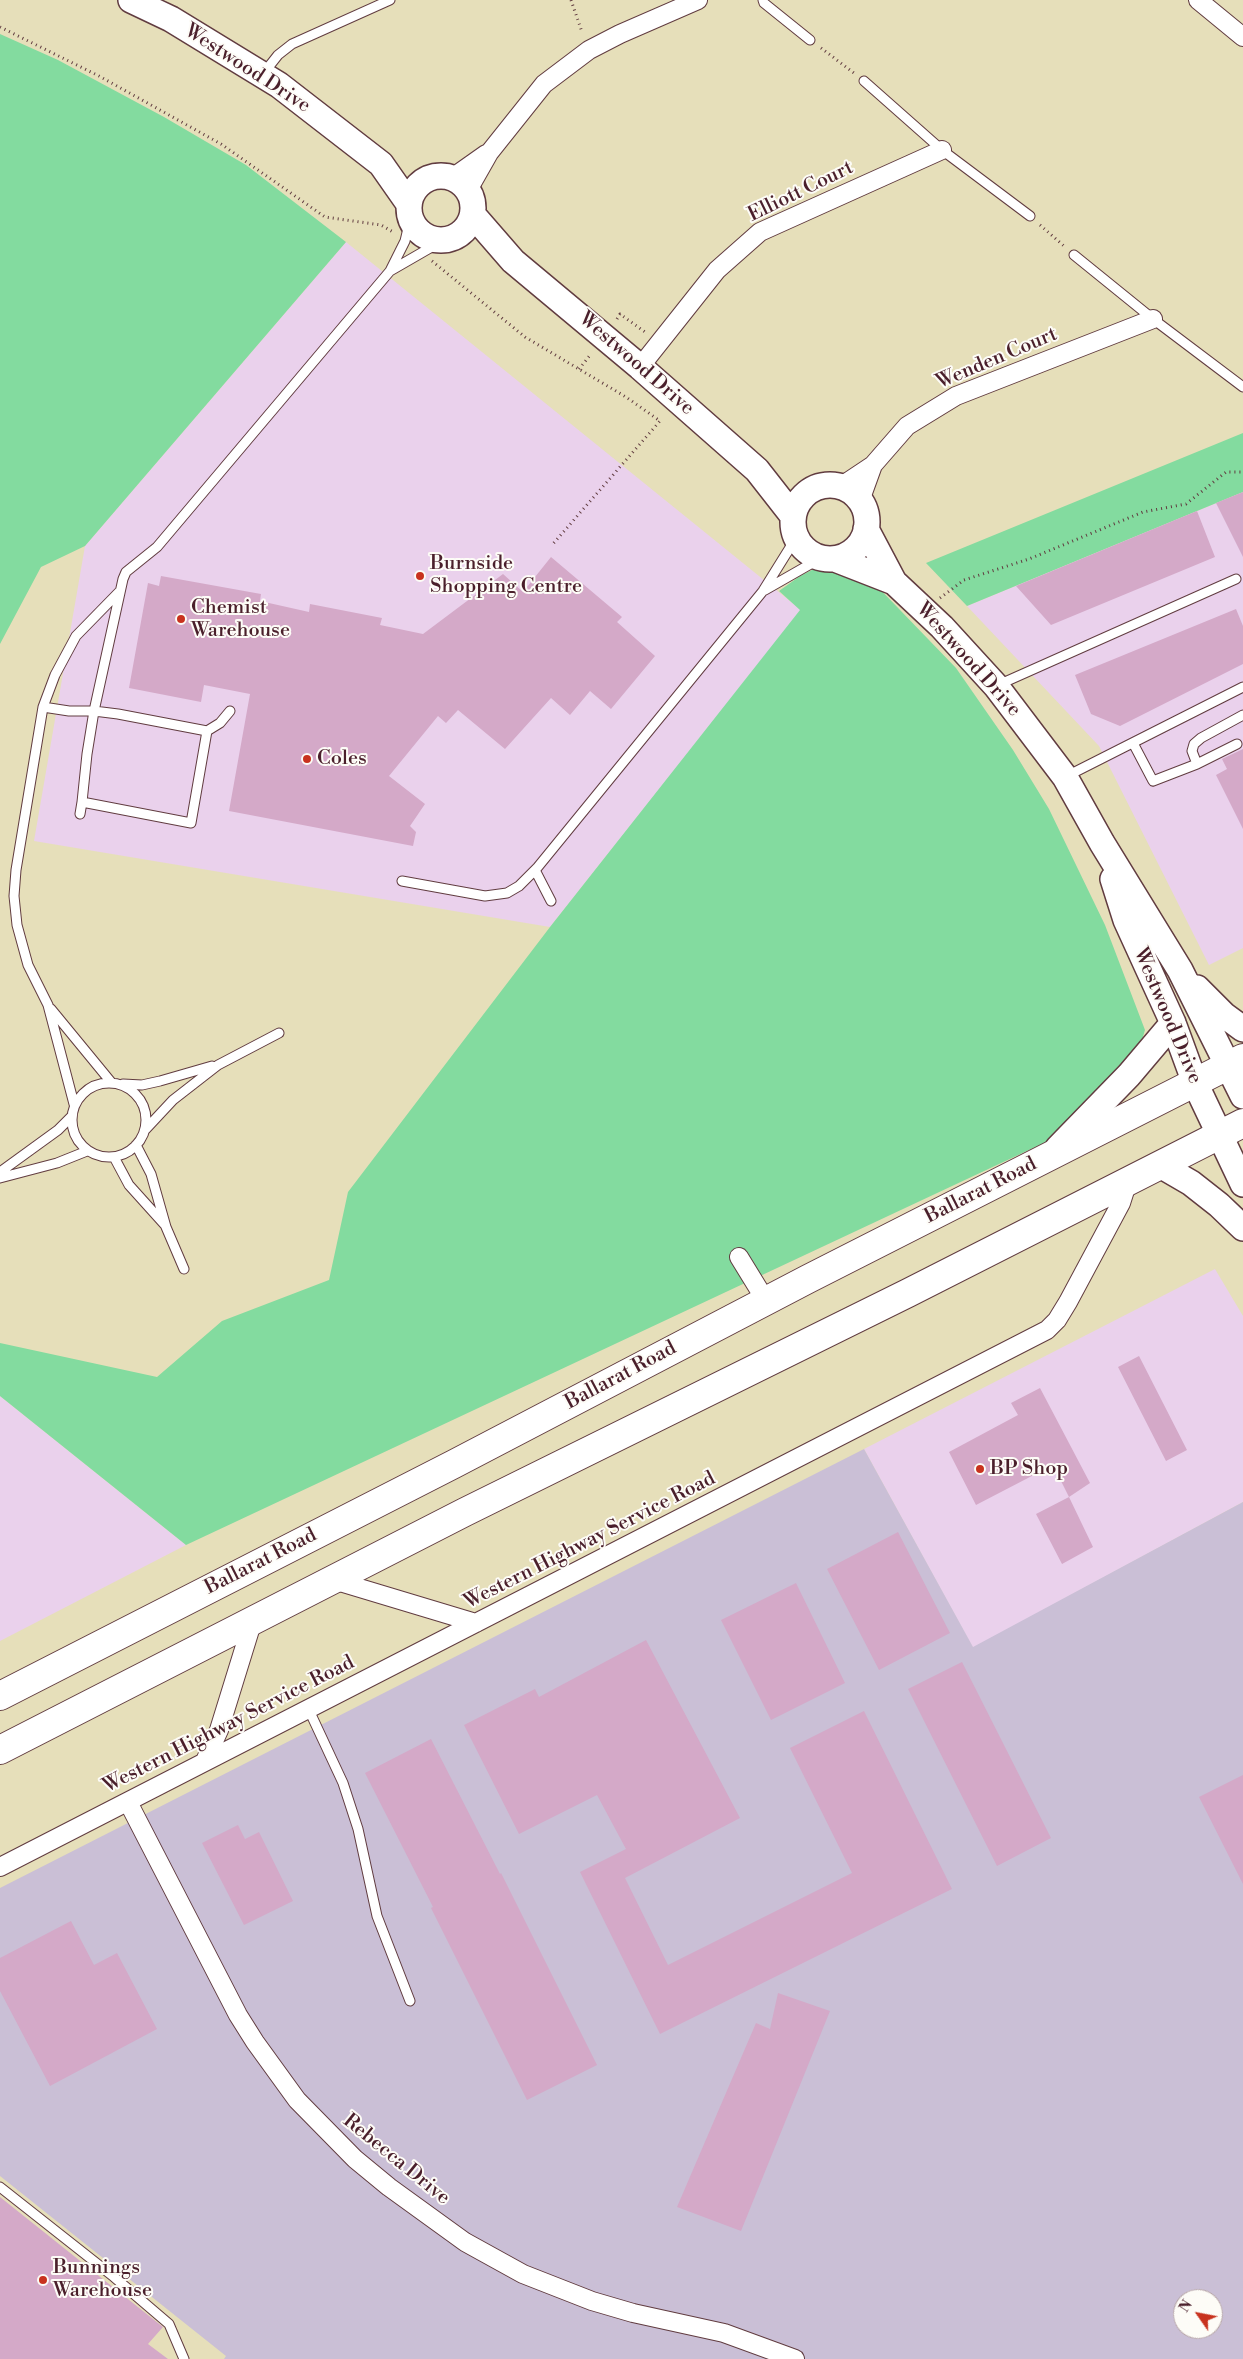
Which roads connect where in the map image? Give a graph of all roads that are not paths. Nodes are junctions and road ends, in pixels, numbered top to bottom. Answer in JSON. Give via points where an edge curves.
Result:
{"nodes":[{"id":1,"x":131,"y":0,"type":"edge"},
{"id":2,"x":390,"y":0,"type":"edge"},
{"id":3,"x":698,"y":0,"type":"edge"},
{"id":4,"x":763,"y":0,"type":"edge"},
{"id":5,"x":1198,"y":0,"type":"edge"},
{"id":6,"x":1243,"y":37,"type":"edge"},
{"id":7,"x":810,"y":40,"type":"road end"},
{"id":8,"x":263,"y":75,"type":"junction"},
{"id":9,"x":864,"y":81,"type":"road end"},
{"id":10,"x":942,"y":150,"type":"junction"},
{"id":11,"x":382,"y":164,"type":"junction"},
{"id":12,"x":450,"y":182,"type":"junction"},
{"id":13,"x":410,"y":212,"type":"junction"},
{"id":14,"x":473,"y":215,"type":"junction"},
{"id":15,"x":1030,"y":216,"type":"road end"},
{"id":16,"x":450,"y":239,"type":"junction"},
{"id":17,"x":1074,"y":255,"type":"road end"},
{"id":18,"x":513,"y":260,"type":"junction"},
{"id":19,"x":390,"y":271,"type":"junction"},
{"id":20,"x":1153,"y":319,"type":"junction"},
{"id":21,"x":640,"y":367,"type":"junction"},
{"id":22,"x":1243,"y":387,"type":"edge"},
{"id":23,"x":873,"y":465,"type":"junction"},
{"id":24,"x":757,"y":470,"type":"junction"},
{"id":25,"x":840,"y":487,"type":"junction"},
{"id":26,"x":812,"y":489,"type":"junction"},
{"id":27,"x":860,"y":501,"type":"junction"},
{"id":28,"x":795,"y":527,"type":"junction"},
{"id":29,"x":866,"y":529,"type":"junction"},
{"id":30,"x":828,"y":559,"type":"junction"},
{"id":31,"x":1236,"y":580,"type":"dead end"},
{"id":32,"x":894,"y":582,"type":"junction"},
{"id":33,"x":119,"y":592,"type":"junction"},
{"id":34,"x":763,"y":592,"type":"junction"},
{"id":35,"x":996,"y":686,"type":"junction"},
{"id":36,"x":1243,"y":687,"type":"edge"},
{"id":37,"x":43,"y":707,"type":"junction"},
{"id":38,"x":230,"y":711,"type":"dead end"},
{"id":39,"x":94,"y":712,"type":"junction"},
{"id":40,"x":1243,"y":716,"type":"edge"},
{"id":41,"x":207,"y":731,"type":"junction"},
{"id":42,"x":1133,"y":743,"type":"junction"},
{"id":43,"x":1237,"y":744,"type":"dead end"},
{"id":44,"x":1197,"y":764,"type":"junction"},
{"id":45,"x":1065,"y":777,"type":"junction"},
{"id":46,"x":82,"y":802,"type":"junction"},
{"id":47,"x":80,"y":814,"type":"dead end"},
{"id":48,"x":1102,"y":843,"type":"junction"},
{"id":49,"x":535,"y":870,"type":"junction"},
{"id":50,"x":402,"y":881,"type":"dead end"},
{"id":51,"x":551,"y":901,"type":"dead end"},
{"id":52,"x":1180,"y":970,"type":"junction"},
{"id":53,"x":48,"y":1005,"type":"junction"},
{"id":54,"x":1172,"y":1023,"type":"junction"},
{"id":55,"x":1243,"y":1029,"type":"edge"},
{"id":56,"x":278,"y":1033,"type":"dead end"},
{"id":57,"x":1235,"y":1062,"type":"edge"},
{"id":58,"x":218,"y":1065,"type":"junction"},
{"id":59,"x":115,"y":1083,"type":"junction"},
{"id":60,"x":1195,"y":1084,"type":"junction"},
{"id":61,"x":1243,"y":1096,"type":"edge"},
{"id":62,"x":74,"y":1104,"type":"junction"},
{"id":63,"x":71,"y":1117,"type":"junction"},
{"id":64,"x":1231,"y":1128,"type":"edge"},
{"id":65,"x":145,"y":1130,"type":"junction"},
{"id":66,"x":136,"y":1145,"type":"junction"},
{"id":67,"x":87,"y":1151,"type":"junction"},
{"id":68,"x":1052,"y":1155,"type":"junction"},
{"id":69,"x":114,"y":1157,"type":"junction"},
{"id":70,"x":1160,"y":1165,"type":"junction"},
{"id":71,"x":0,"y":1172,"type":"edge"},
{"id":72,"x":0,"y":1178,"type":"edge"},
{"id":73,"x":1128,"y":1181,"type":"junction"},
{"id":74,"x":1243,"y":1184,"type":"edge"},
{"id":75,"x":166,"y":1227,"type":"junction"},
{"id":76,"x":1243,"y":1228,"type":"edge"},
{"id":77,"x":739,"y":1257,"type":"dead end"},
{"id":78,"x":184,"y":1269,"type":"dead end"},
{"id":79,"x":766,"y":1301,"type":"junction"},
{"id":80,"x":333,"y":1580,"type":"junction"},
{"id":81,"x":253,"y":1620,"type":"junction"},
{"id":82,"x":476,"y":1623,"type":"junction"},
{"id":83,"x":0,"y":1696,"type":"edge"},
{"id":84,"x":308,"y":1708,"type":"junction"},
{"id":85,"x":0,"y":1750,"type":"edge"},
{"id":86,"x":205,"y":1761,"type":"junction"},
{"id":87,"x":128,"y":1802,"type":"junction"},
{"id":88,"x":0,"y":1867,"type":"edge"},
{"id":89,"x":410,"y":2001,"type":"dead end"},
{"id":90,"x":0,"y":2187,"type":"edge"},
{"id":91,"x":184,"y":2359,"type":"edge"},
{"id":92,"x":795,"y":2359,"type":"edge"}],
"edges":[{"from":1,"to":8,"type":"street","name":"Westwood Drive","via":[[171,19]]},
{"from":2,"to":8,"type":"lane","via":[[292,44],[278,55]]},
{"from":3,"to":12,"type":"street","via":[[589,50],[544,84],[489,153]]},
{"from":4,"to":7,"type":"lane"},
{"from":5,"to":6,"type":"street"},
{"from":8,"to":11,"type":"street","name":"Westwood Drive","via":[[280,84]]},
{"from":9,"to":10,"type":"lane"},
{"from":10,"to":15,"type":"lane"},
{"from":10,"to":21,"type":"street","name":"Elliott Court","via":[[760,232],[717,270]]},
{"from":11,"to":12,"type":"street","name":"Westwood Drive"},
{"from":11,"to":13,"type":"street","name":"Westwood Drive"},
{"from":12,"to":13,"type":"street","via":[[420,184],[413,193]]},
{"from":12,"to":14,"type":"street","via":[[473,201]]},
{"from":13,"to":16,"type":"street","via":[[421,234],[430,240]]},
{"from":13,"to":19,"type":"lane","via":[[405,241]]},
{"from":14,"to":16,"type":"street","via":[[469,225]]},
{"from":14,"to":18,"type":"street","name":"Westwood Drive"},
{"from":16,"to":18,"type":"street","name":"Westwood Drive"},
{"from":16,"to":19,"type":"lane"},
{"from":17,"to":20,"type":"lane"},
{"from":18,"to":21,"type":"street","name":"Westwood Drive"},
{"from":19,"to":33,"type":"lane","via":[[157,547],[126,572]]},
{"from":20,"to":22,"type":"lane"},
{"from":20,"to":23,"type":"street","name":"Wenden Court","via":[[956,396],[907,426]]},
{"from":21,"to":24,"type":"street","name":"Westwood Drive"},
{"from":23,"to":25,"type":"street","name":"Wenden Court"},
{"from":23,"to":27,"type":"street","name":"Wenden Court"},
{"from":24,"to":26,"type":"street","name":"Westwood Drive"},
{"from":24,"to":28,"type":"street","name":"Westwood Drive"},
{"from":25,"to":26,"type":"street"},
{"from":25,"to":27,"type":"street","via":[[852,492]]},
{"from":26,"to":28,"type":"street","via":[[798,504]]},
{"from":27,"to":29,"type":"street","via":[[866,513]]},
{"from":28,"to":30,"type":"street","via":[[810,553]]},
{"from":28,"to":34,"type":"lane"},
{"from":29,"to":30,"type":"street","via":[[854,551]]},
{"from":29,"to":32,"type":"street","name":"Westwood Drive"},
{"from":30,"to":32,"type":"street","name":"Westwood Drive"},
{"from":30,"to":34,"type":"lane"},
{"from":31,"to":35,"type":"lane"},
{"from":32,"to":35,"type":"street","name":"Westwood Drive"},
{"from":33,"to":37,"type":"lane","via":[[76,636],[58,668]]},
{"from":33,"to":39,"type":"lane"},
{"from":34,"to":49,"type":"lane"},
{"from":35,"to":45,"type":"street","name":"Westwood Drive"},
{"from":36,"to":42,"type":"lane"},
{"from":37,"to":39,"type":"lane"},
{"from":37,"to":53,"type":"lane","via":[[14,896],[17,925],[28,965]]},
{"from":38,"to":41,"type":"lane"},
{"from":39,"to":41,"type":"lane"},
{"from":39,"to":46,"type":"lane"},
{"from":40,"to":44,"type":"lane","via":[[1194,744],[1192,751]]},
{"from":41,"to":46,"type":"lane","via":[[191,823]]},
{"from":42,"to":44,"type":"lane","via":[[1153,781]]},
{"from":42,"to":45,"type":"lane"},
{"from":43,"to":44,"type":"lane"},
{"from":45,"to":48,"type":"street","name":"Westwood Drive"},
{"from":46,"to":47,"type":"lane"},
{"from":48,"to":52,"type":"street","name":"Westwood Drive"},
{"from":48,"to":54,"type":"street","name":"Westwood Drive","via":[[1126,920]]},
{"from":49,"to":50,"type":"lane","via":[[507,893],[485,896]]},
{"from":49,"to":51,"type":"lane"},
{"from":52,"to":55,"type":"street","via":[[1208,1001]]},
{"from":52,"to":57,"type":"street","name":"Westwood Drive"},
{"from":53,"to":59,"type":"lane"},
{"from":53,"to":62,"type":"lane"},
{"from":54,"to":60,"type":"street","name":"Westwood Drive"},
{"from":54,"to":68,"type":"street","via":[[1129,1075]]},
{"from":56,"to":58,"type":"lane"},
{"from":57,"to":60,"type":"highway","name":"Ballarat Road"},
{"from":57,"to":61,"type":"street","name":"Westwood Drive"},
{"from":58,"to":59,"type":"lane","via":[[142,1085]]},
{"from":58,"to":65,"type":"lane","via":[[173,1100]]},
{"from":59,"to":62,"type":"lane","via":[[89,1088]]},
{"from":59,"to":65,"type":"lane","via":[[135,1093],[141,1100]]},
{"from":60,"to":64,"type":"street","name":"Westwood Drive"},
{"from":60,"to":68,"type":"highway","name":"Ballarat Road"},
{"from":62,"to":63,"type":"lane"},
{"from":63,"to":67,"type":"lane","via":[[74,1136]]},
{"from":63,"to":71,"type":"lane"},
{"from":64,"to":70,"type":"highway"},
{"from":64,"to":74,"type":"street","name":"Westwood Drive"},
{"from":65,"to":66,"type":"lane"},
{"from":66,"to":69,"type":"lane","via":[[127,1153]]},
{"from":66,"to":75,"type":"lane","via":[[150,1174]]},
{"from":67,"to":69,"type":"lane","via":[[96,1156]]},
{"from":67,"to":72,"type":"lane"},
{"from":68,"to":79,"type":"highway","name":"Ballarat Road"},
{"from":69,"to":75,"type":"lane","via":[[129,1185]]},
{"from":70,"to":73,"type":"highway"},
{"from":70,"to":76,"type":"street","via":[[1191,1183]]},
{"from":73,"to":80,"type":"highway"},
{"from":73,"to":82,"type":"street","name":"Western Highway Service Road","via":[[1121,1202],[1072,1293],[1057,1320],[1047,1330]]},
{"from":75,"to":78,"type":"lane"},
{"from":77,"to":79,"type":"street"},
{"from":79,"to":83,"type":"highway","name":"Ballarat Road"},
{"from":80,"to":81,"type":"highway"},
{"from":80,"to":82,"type":"street"},
{"from":81,"to":85,"type":"highway"},
{"from":81,"to":86,"type":"street","via":[[219,1730]]},
{"from":82,"to":84,"type":"street","name":"Western Highway Service Road"},
{"from":84,"to":86,"type":"street","name":"Western Highway Service Road"},
{"from":84,"to":89,"type":"lane","via":[[343,1783],[358,1829],[377,1916]]},
{"from":86,"to":87,"type":"street","name":"Western Highway Service Road"},
{"from":87,"to":88,"type":"street","name":"Western Highway Service Road"},
{"from":87,"to":92,"type":"street","name":"Rebecca Drive","via":[[255,2042],[297,2100],[355,2158],[465,2242],[523,2274],[592,2301],[724,2333]]},
{"from":90,"to":91,"type":"lane","via":[[169,2324]]}]}
